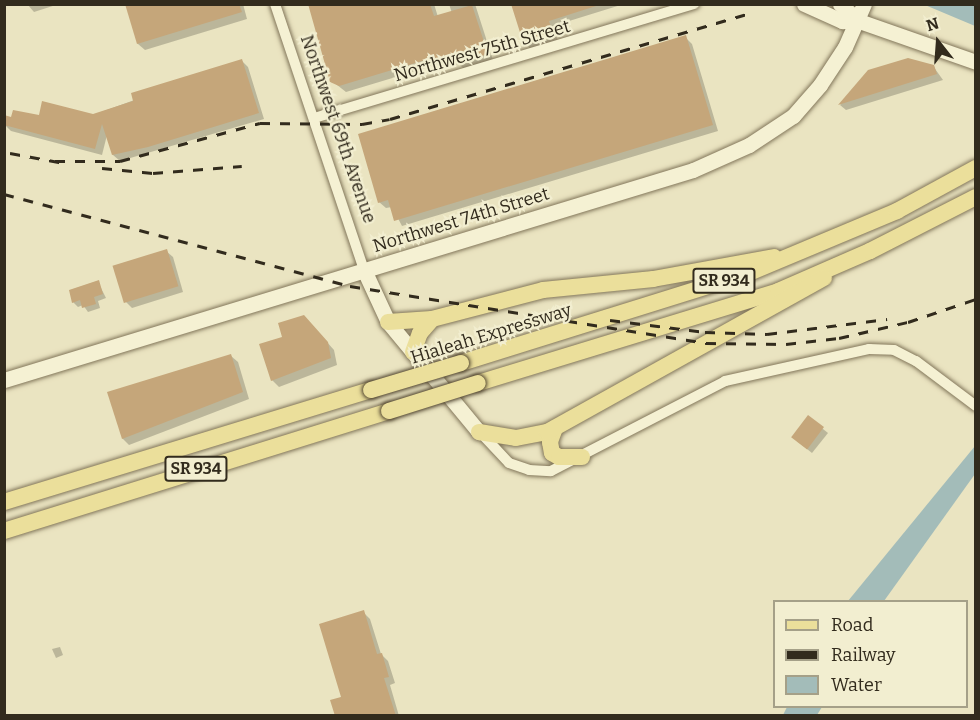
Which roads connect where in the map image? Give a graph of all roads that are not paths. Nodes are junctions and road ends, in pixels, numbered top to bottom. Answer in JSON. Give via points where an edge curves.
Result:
{"nodes":[{"id":1,"x":275,"y":4,"type":"edge"},
{"id":2,"x":694,"y":4,"type":"edge"},
{"id":3,"x":804,"y":4,"type":"edge"},
{"id":4,"x":840,"y":4,"type":"edge"},
{"id":5,"x":864,"y":4,"type":"edge"},
{"id":6,"x":859,"y":21,"type":"junction"},
{"id":7,"x":975,"y":62,"type":"edge"},
{"id":8,"x":314,"y":118,"type":"junction"},
{"id":9,"x":975,"y":168,"type":"edge"},
{"id":10,"x":975,"y":197,"type":"edge"},
{"id":11,"x":793,"y":256,"type":"junction"},
{"id":12,"x":839,"y":265,"type":"junction"},
{"id":13,"x":364,"y":270,"type":"junction"},
{"id":14,"x":432,"y":319,"type":"junction"},
{"id":15,"x":388,"y":322,"type":"junction"},
{"id":16,"x":413,"y":352,"type":"junction"},
{"id":17,"x":4,"y":380,"type":"edge"},
{"id":18,"x":975,"y":406,"type":"edge"},
{"id":19,"x":555,"y":428,"type":"junction"},
{"id":20,"x":480,"y":432,"type":"junction"},
{"id":21,"x":582,"y":457,"type":"junction"},
{"id":22,"x":4,"y":502,"type":"edge"},
{"id":23,"x":4,"y":531,"type":"edge"}],
"edges":[{"from":1,"to":8,"type":"street","name":"Northwest 69th Avenue"},
{"from":2,"to":8,"type":"street","name":"Northwest 75th Street"},
{"from":3,"to":6,"type":"main road","via":[[842,21]]},
{"from":4,"to":6,"type":"main road"},
{"from":5,"to":6,"type":"main road","name":"Northwest 74th Street"},
{"from":6,"to":7,"type":"main road"},
{"from":6,"to":13,"type":"main road","name":"Northwest 74th Street","via":[[820,85],[793,116],[749,145],[693,170]]},
{"from":8,"to":13,"type":"street","name":"Northwest 69th Avenue"},
{"from":9,"to":11,"type":"main road","name":"Hialeah Expressway","number":"SR 934","via":[[897,211]]},
{"from":10,"to":12,"type":"main road","number":"SR 934"},
{"from":11,"to":14,"type":"main road","via":[[753,259],[652,279],[543,290]]},
{"from":11,"to":22,"type":"main road","name":"Hialeah Expressway","number":"SR 934","bridge":true,"via":[[624,314]]},
{"from":12,"to":19,"type":"main road","via":[[814,287]]},
{"from":12,"to":23,"type":"main road","number":"SR 934","bridge":true,"via":[[706,315]]},
{"from":13,"to":15,"type":"main road","name":"Northwest 69th Avenue"},
{"from":13,"to":17,"type":"main road","name":"Northwest 74th Street"},
{"from":14,"to":15,"type":"main road"},
{"from":14,"to":16,"type":"main road","via":[[420,333]]},
{"from":15,"to":16,"type":"main road","name":"Northwest 69th Avenue"},
{"from":16,"to":20,"type":"main road","name":"Northwest 69th Avenue"},
{"from":18,"to":21,"type":"street","name":"Northwest 69th Avenue","via":[[903,354],[883,349],[862,350],[725,381]]},
{"from":19,"to":20,"type":"main road","via":[[524,438]]},
{"from":19,"to":21,"type":"main road","via":[[550,442],[552,453],[559,457]]},
{"from":20,"to":21,"type":"street","name":"Northwest 69th Avenue","via":[[503,458],[529,471],[551,471]]}]}
